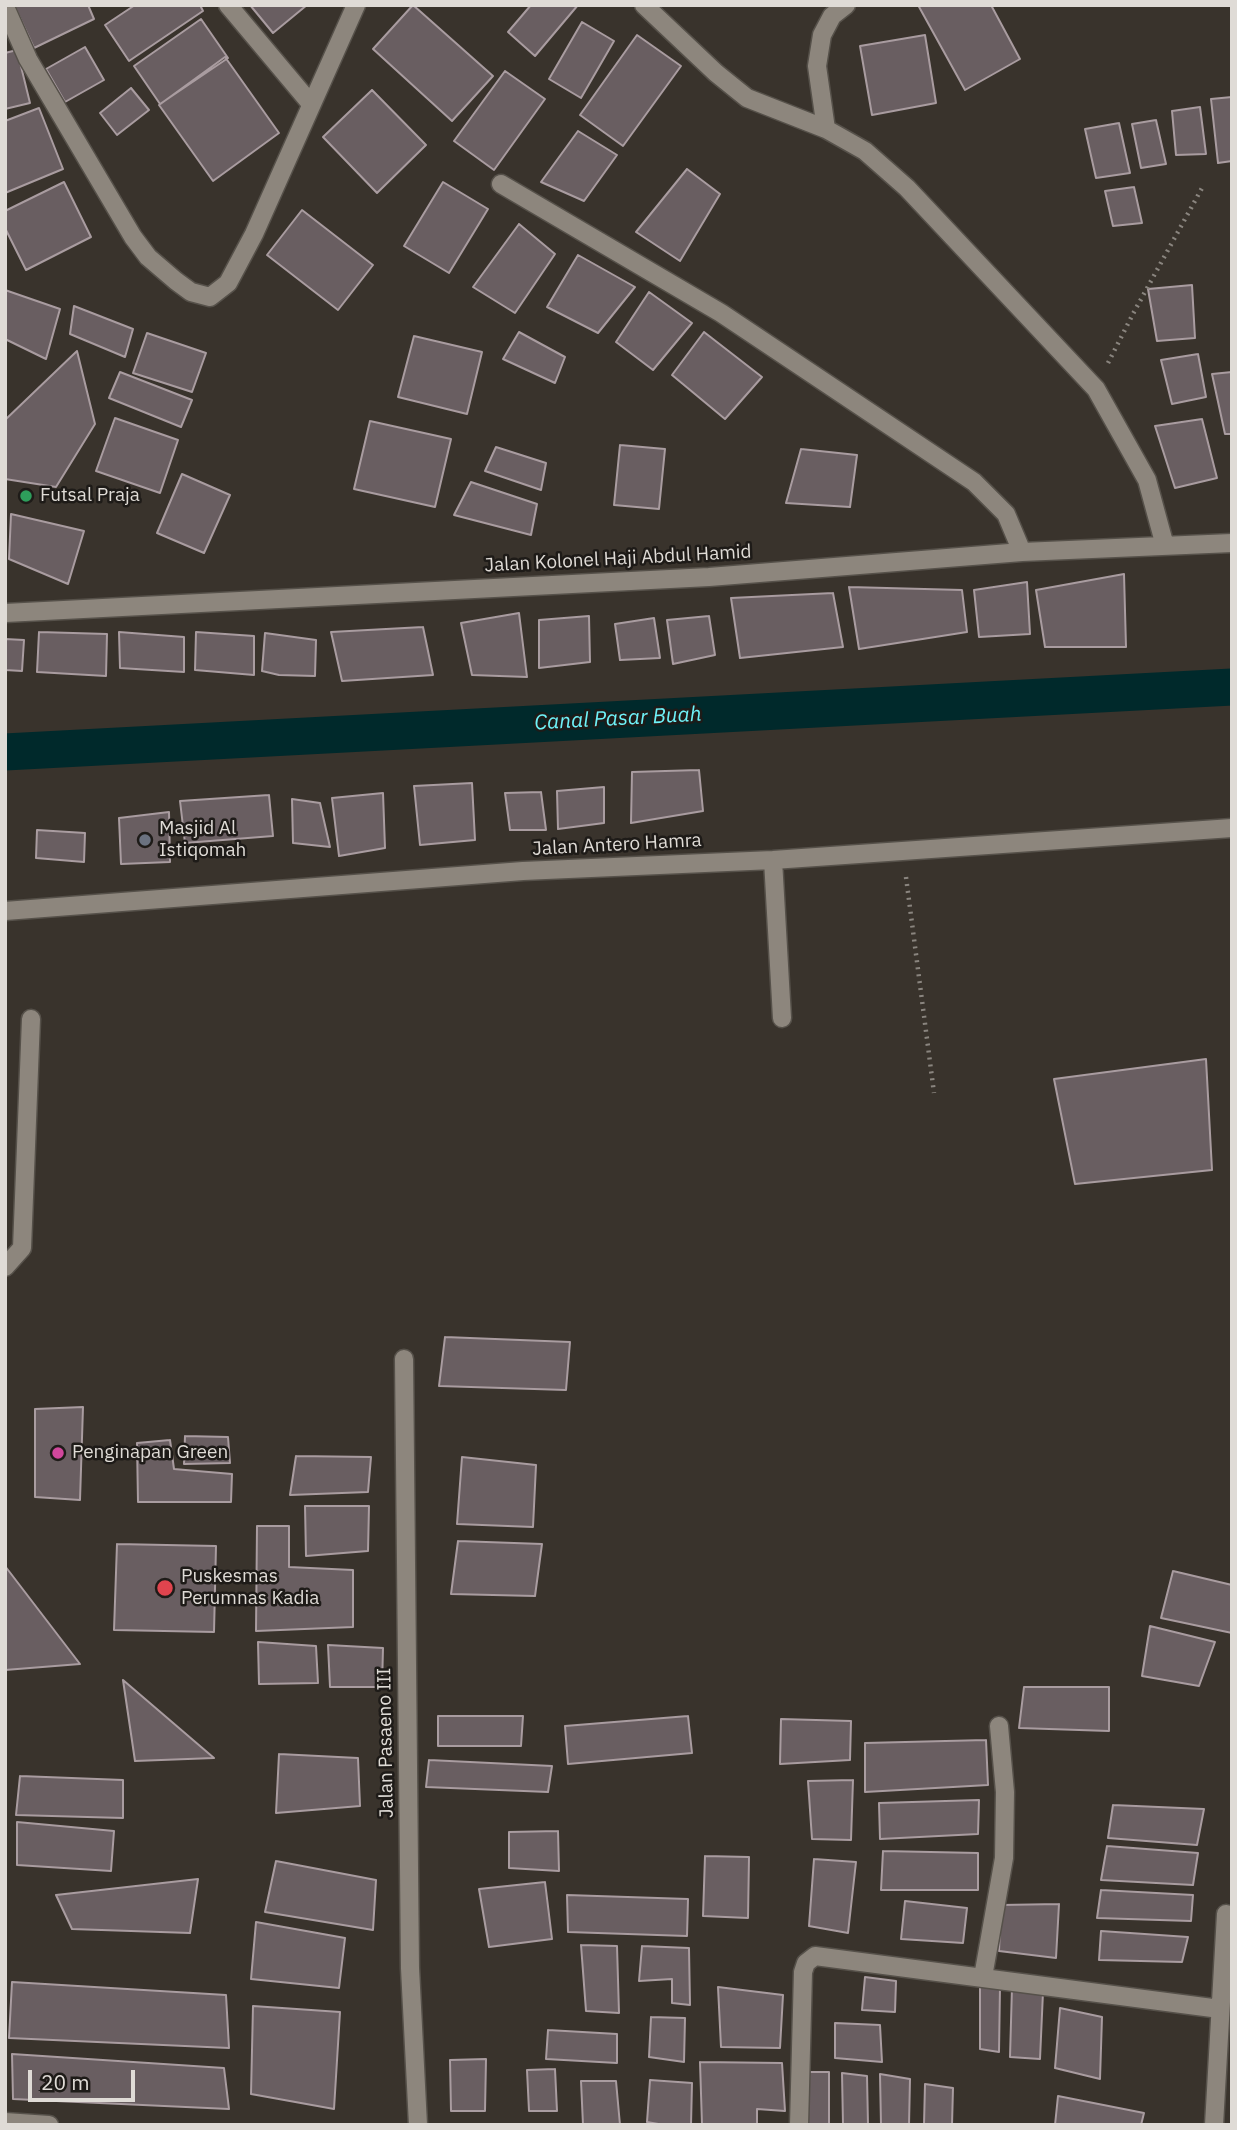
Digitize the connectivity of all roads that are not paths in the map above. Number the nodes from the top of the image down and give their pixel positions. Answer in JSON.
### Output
{"nodes":[{"id":1,"x":228,"y":5,"type":"edge"},
{"id":2,"x":356,"y":5,"type":"edge"},
{"id":3,"x":644,"y":5,"type":"edge"},
{"id":4,"x":846,"y":5,"type":"edge"},
{"id":5,"x":5,"y":7,"type":"edge"},
{"id":6,"x":311,"y":104,"type":"junction"},
{"id":7,"x":826,"y":130,"type":"junction"},
{"id":8,"x":501,"y":184,"type":"dead end"},
{"id":9,"x":1232,"y":543,"type":"edge"},
{"id":10,"x":1165,"y":546,"type":"junction"},
{"id":11,"x":1022,"y":552,"type":"junction"},
{"id":12,"x":5,"y":613,"type":"edge"},
{"id":13,"x":1232,"y":828,"type":"edge"},
{"id":14,"x":773,"y":860,"type":"junction"},
{"id":15,"x":5,"y":911,"type":"edge"},
{"id":16,"x":782,"y":1018,"type":"dead end"},
{"id":17,"x":31,"y":1019,"type":"dead end"},
{"id":18,"x":5,"y":1267,"type":"edge"},
{"id":19,"x":404,"y":1359,"type":"dead end"},
{"id":20,"x":999,"y":1726,"type":"dead end"},
{"id":21,"x":1226,"y":1914,"type":"dead end"},
{"id":22,"x":983,"y":1977,"type":"junction"},
{"id":23,"x":1220,"y":2009,"type":"junction"},
{"id":24,"x":5,"y":2122,"type":"edge"},
{"id":25,"x":49,"y":2125,"type":"edge"},
{"id":26,"x":418,"y":2125,"type":"edge"},
{"id":27,"x":799,"y":2125,"type":"edge"},
{"id":28,"x":1214,"y":2125,"type":"edge"}],
"edges":[{"from":1,"to":6,"type":"street"},
{"from":2,"to":6,"type":"street"},
{"from":3,"to":7,"type":"street"},
{"from":4,"to":7,"type":"street"},
{"from":5,"to":6,"type":"street"},
{"from":7,"to":10,"type":"street"},
{"from":8,"to":11,"type":"street"},
{"from":9,"to":10,"type":"street","name":"Jalan Kolonel Haji Abdul Hamid"},
{"from":10,"to":11,"type":"street","name":"Jalan Kolonel Haji Abdul Hamid"},
{"from":11,"to":12,"type":"street","name":"Jalan Kolonel Haji Abdul Hamid"},
{"from":13,"to":14,"type":"street","name":"Jalan Antero Hamra"},
{"from":14,"to":15,"type":"street","name":"Jalan Antero Hamra"},
{"from":14,"to":16,"type":"street"},
{"from":17,"to":18,"type":"street"},
{"from":19,"to":26,"type":"street","name":"Jalan Pasaeno III"},
{"from":20,"to":22,"type":"street"},
{"from":21,"to":23,"type":"street"},
{"from":22,"to":23,"type":"street"},
{"from":22,"to":27,"type":"street"},
{"from":23,"to":28,"type":"street"},
{"from":24,"to":25,"type":"street"}]}
